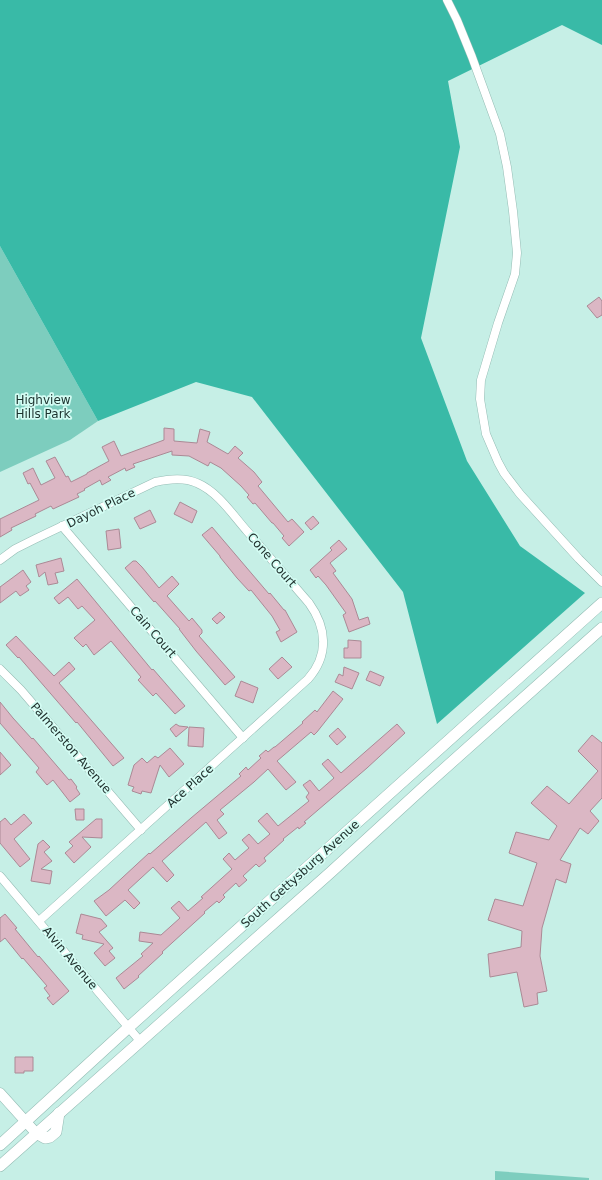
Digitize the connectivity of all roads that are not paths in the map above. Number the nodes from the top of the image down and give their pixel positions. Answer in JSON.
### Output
{"nodes":[{"id":1,"x":447,"y":0,"type":"edge"},
{"id":2,"x":207,"y":488,"type":"joint"},
{"id":3,"x":62,"y":526,"type":"junction"},
{"id":4,"x":0,"y":560,"type":"edge"},
{"id":5,"x":602,"y":582,"type":"edge"},
{"id":6,"x":602,"y":603,"type":"edge"},
{"id":7,"x":602,"y":628,"type":"edge"},
{"id":8,"x":323,"y":640,"type":"joint"},
{"id":9,"x":0,"y":668,"type":"edge"},
{"id":10,"x":243,"y":738,"type":"junction"},
{"id":11,"x":141,"y":830,"type":"junction"},
{"id":12,"x":0,"y":876,"type":"edge"},
{"id":13,"x":40,"y":921,"type":"junction"},
{"id":14,"x":129,"y":1027,"type":"junction"},
{"id":15,"x":140,"y":1041,"type":"junction"},
{"id":16,"x":0,"y":1093,"type":"edge"},
{"id":17,"x":26,"y":1122,"type":"junction"},
{"id":18,"x":36,"y":1133,"type":"junction"},
{"id":19,"x":0,"y":1145,"type":"edge"},
{"id":20,"x":0,"y":1166,"type":"edge"}],
"edges":[{"from":1,"to":5,"type":"street"},
{"from":2,"to":3,"type":"street","name":"Dayoh Place"},
{"from":2,"to":8,"type":"street","name":"Cone Court"},
{"from":3,"to":4,"type":"street","name":"Dayoh Place"},
{"from":3,"to":10,"type":"street","name":"Cain Court"},
{"from":6,"to":14,"type":"main road","name":"South Gettysburg Avenue"},
{"from":7,"to":15,"type":"main road","name":"South Gettysburg Avenue"},
{"from":8,"to":10,"type":"street","name":"Ace Place"},
{"from":9,"to":11,"type":"street","name":"Palmerston Avenue"},
{"from":10,"to":11,"type":"street","name":"Ace Place"},
{"from":11,"to":13,"type":"street","name":"Ace Place"},
{"from":12,"to":13,"type":"street","name":"Alvin Avenue"},
{"from":13,"to":14,"type":"street","name":"Alvin Avenue"},
{"from":14,"to":15,"type":"street","name":"Alvin Avenue"},
{"from":14,"to":17,"type":"main road","name":"South Gettysburg Avenue"},
{"from":15,"to":18,"type":"main road","name":"South Gettysburg Avenue"},
{"from":16,"to":17,"type":"street"},
{"from":17,"to":18,"type":"street"},
{"from":17,"to":19,"type":"main road","name":"South Gettysburg Avenue"},
{"from":18,"to":20,"type":"main road"}]}
